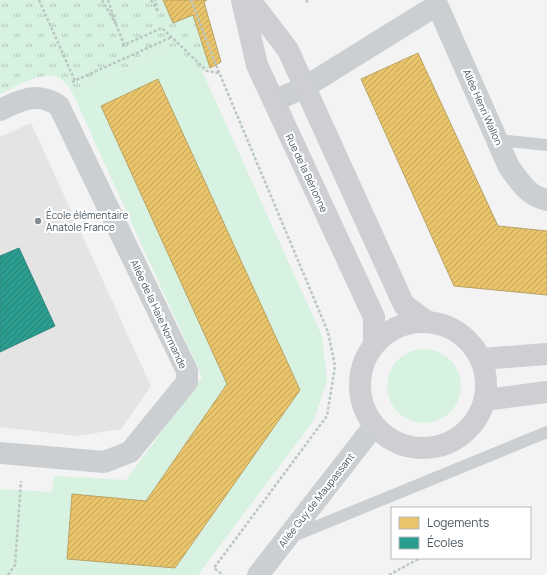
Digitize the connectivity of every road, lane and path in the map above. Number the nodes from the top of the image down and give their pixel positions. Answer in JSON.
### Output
{"nodes":[{"id":1,"x":39,"y":0,"type":"edge"},
{"id":2,"x":102,"y":0,"type":"edge"},
{"id":3,"x":108,"y":0,"type":"edge"},
{"id":4,"x":151,"y":0,"type":"edge"},
{"id":5,"x":155,"y":0,"type":"edge"},
{"id":6,"x":191,"y":0,"type":"edge"},
{"id":7,"x":242,"y":0,"type":"edge"},
{"id":8,"x":250,"y":0,"type":"edge"},
{"id":9,"x":306,"y":0,"type":"edge"},
{"id":10,"x":436,"y":3,"type":"edge"},
{"id":11,"x":309,"y":4,"type":"dead end"},
{"id":12,"x":116,"y":24,"type":"junction"},
{"id":13,"x":172,"y":37,"type":"junction"},
{"id":14,"x":219,"y":73,"type":"junction"},
{"id":15,"x":75,"y":80,"type":"junction"},
{"id":16,"x":305,"y":88,"type":"junction"},
{"id":17,"x":48,"y":99,"type":"junction"},
{"id":18,"x":274,"y":101,"type":"junction"},
{"id":19,"x":0,"y":110,"type":"edge"},
{"id":20,"x":498,"y":140,"type":"junction"},
{"id":21,"x":547,"y":145,"type":"edge"},
{"id":22,"x":547,"y":200,"type":"edge"},
{"id":23,"x":426,"y":321,"type":"junction"},
{"id":24,"x":374,"y":345,"type":"junction"},
{"id":25,"x":547,"y":354,"type":"edge"},
{"id":26,"x":481,"y":359,"type":"junction"},
{"id":27,"x":547,"y":392,"type":"edge"},
{"id":28,"x":485,"y":400,"type":"junction"},
{"id":29,"x":374,"y":426,"type":"junction"},
{"id":30,"x":547,"y":432,"type":"edge"},
{"id":31,"x":0,"y":452,"type":"edge"},
{"id":32,"x":23,"y":454,"type":"junction"},
{"id":33,"x":284,"y":540,"type":"junction"},
{"id":34,"x":418,"y":559,"type":"edge"},
{"id":35,"x":8,"y":575,"type":"edge"},
{"id":36,"x":223,"y":575,"type":"edge"},
{"id":37,"x":258,"y":575,"type":"edge"},
{"id":38,"x":389,"y":575,"type":"edge"}],
"edges":[{"from":1,"to":15,"type":"path"},
{"from":2,"to":12,"type":"path"},
{"from":3,"to":12,"type":"path"},
{"from":4,"to":5,"type":"path"},
{"from":6,"to":14,"type":"path"},
{"from":7,"to":18,"type":"street","name":"Rue de la Bérionne"},
{"from":8,"to":16,"type":"street"},
{"from":9,"to":11,"type":"path"},
{"from":10,"to":16,"type":"street"},
{"from":10,"to":20,"type":"street","name":"Allée Henri Wallon"},
{"from":12,"to":13,"type":"path"},
{"from":13,"to":14,"type":"path"},
{"from":13,"to":15,"type":"path"},
{"from":14,"to":36,"type":"path"},
{"from":15,"to":17,"type":"path"},
{"from":16,"to":18,"type":"street"},
{"from":16,"to":23,"type":"street"},
{"from":17,"to":19,"type":"street"},
{"from":17,"to":32,"type":"street","name":"Allée de la Haie Normande"},
{"from":18,"to":24,"type":"street","name":"Rue de la Bérionne"},
{"from":20,"to":21,"type":"lane"},
{"from":20,"to":22,"type":"street","name":"Allée Henri Wallon"},
{"from":23,"to":24,"type":"street"},
{"from":23,"to":26,"type":"street"},
{"from":24,"to":29,"type":"street"},
{"from":25,"to":26,"type":"street"},
{"from":26,"to":28,"type":"street"},
{"from":27,"to":28,"type":"street"},
{"from":28,"to":29,"type":"street"},
{"from":29,"to":33,"type":"street","name":"Allée Guy de Maupassant"},
{"from":30,"to":33,"type":"lane"},
{"from":31,"to":32,"type":"street","name":"Allée de la Haie Normande"},
{"from":32,"to":35,"type":"path"},
{"from":33,"to":37,"type":"street","name":"Allée Guy de Maupassant"},
{"from":34,"to":38,"type":"path"}]}
